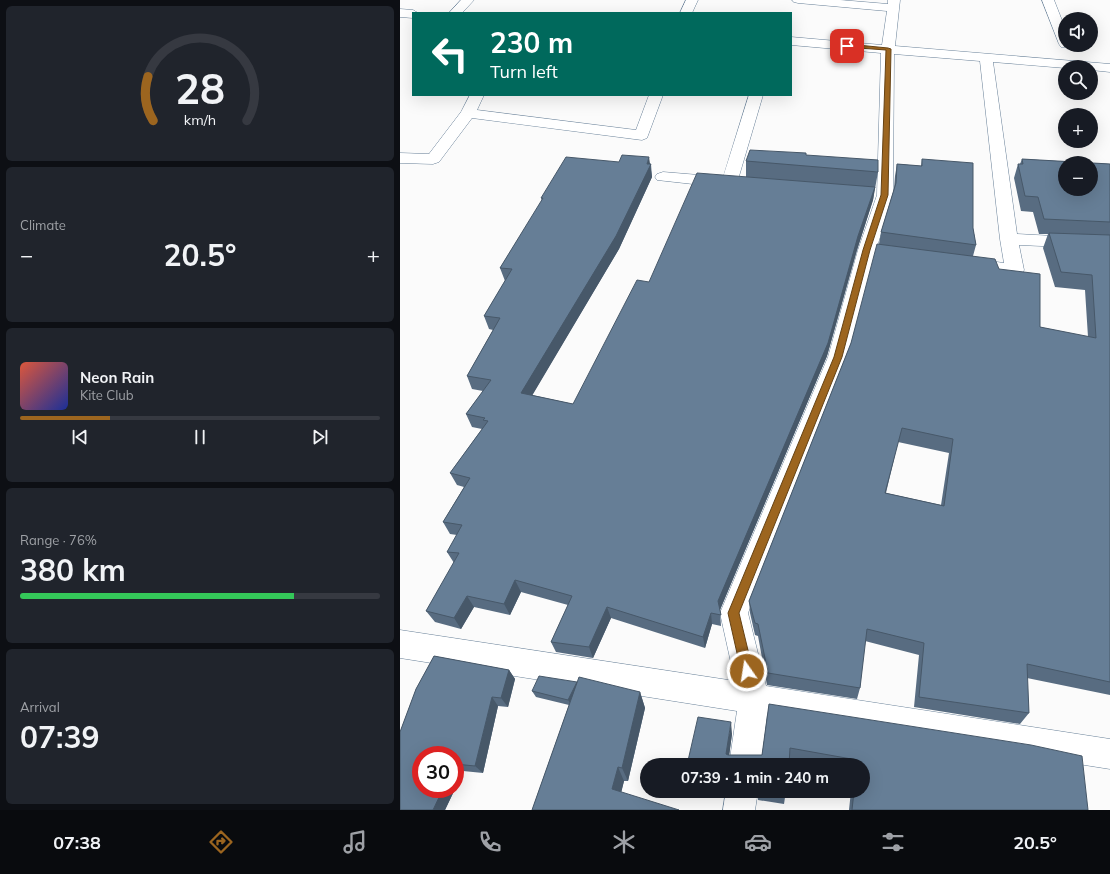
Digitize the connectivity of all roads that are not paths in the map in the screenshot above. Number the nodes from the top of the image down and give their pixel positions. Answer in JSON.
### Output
{"nodes":[{"id":1,"x":468,"y":0,"type":"edge"},
{"id":2,"x":692,"y":0,"type":"edge"},
{"id":3,"x":798,"y":0,"type":"edge"},
{"id":4,"x":1048,"y":0,"type":"edge"},
{"id":5,"x":894,"y":4,"type":"edge"},
{"id":6,"x":456,"y":12,"type":"edge"},
{"id":7,"x":686,"y":12,"type":"edge"},
{"id":8,"x":1058,"y":26,"type":"edge"},
{"id":9,"x":792,"y":41,"type":"edge"},
{"id":10,"x":888,"y":49,"type":"junction"},
{"id":11,"x":986,"y":58,"type":"junction"},
{"id":12,"x":1058,"y":64,"type":"edge"},
{"id":13,"x":1098,"y":67,"type":"edge"},
{"id":14,"x":1110,"y":68,"type":"edge"},
{"id":15,"x":476,"y":96,"type":"edge"},
{"id":16,"x":656,"y":96,"type":"edge"},
{"id":17,"x":756,"y":96,"type":"edge"},
{"id":18,"x":468,"y":113,"type":"junction"},
{"id":19,"x":400,"y":158,"type":"edge"},
{"id":20,"x":663,"y":177,"type":"dead end"},
{"id":21,"x":1009,"y":239,"type":"junction"},
{"id":22,"x":1110,"y":244,"type":"edge"},
{"id":23,"x":952,"y":262,"type":"edge"},
{"id":24,"x":400,"y":644,"type":"edge"},
{"id":25,"x":754,"y":699,"type":"junction"},
{"id":26,"x":1110,"y":754,"type":"edge"},
{"id":27,"x":746,"y":758,"type":"edge"},
{"id":28,"x":741,"y":798,"type":"edge"},
{"id":29,"x":739,"y":810,"type":"edge"}],
"edges":[{"from":1,"to":6,"type":"street"},
{"from":2,"to":7,"type":"street"},
{"from":3,"to":5,"type":"street"},
{"from":4,"to":8,"type":"street"},
{"from":5,"to":10,"type":"street"},
{"from":9,"to":10,"type":"street"},
{"from":10,"to":11,"type":"street"},
{"from":10,"to":25,"type":"street"},
{"from":11,"to":12,"type":"street"},
{"from":11,"to":21,"type":"street"},
{"from":13,"to":14,"type":"street"},
{"from":15,"to":18,"type":"street"},
{"from":16,"to":18,"type":"street"},
{"from":17,"to":20,"type":"street"},
{"from":18,"to":19,"type":"street"},
{"from":21,"to":22,"type":"street"},
{"from":21,"to":23,"type":"street"},
{"from":24,"to":25,"type":"street"},
{"from":25,"to":26,"type":"street"},
{"from":25,"to":27,"type":"street"},
{"from":28,"to":29,"type":"street"}]}
